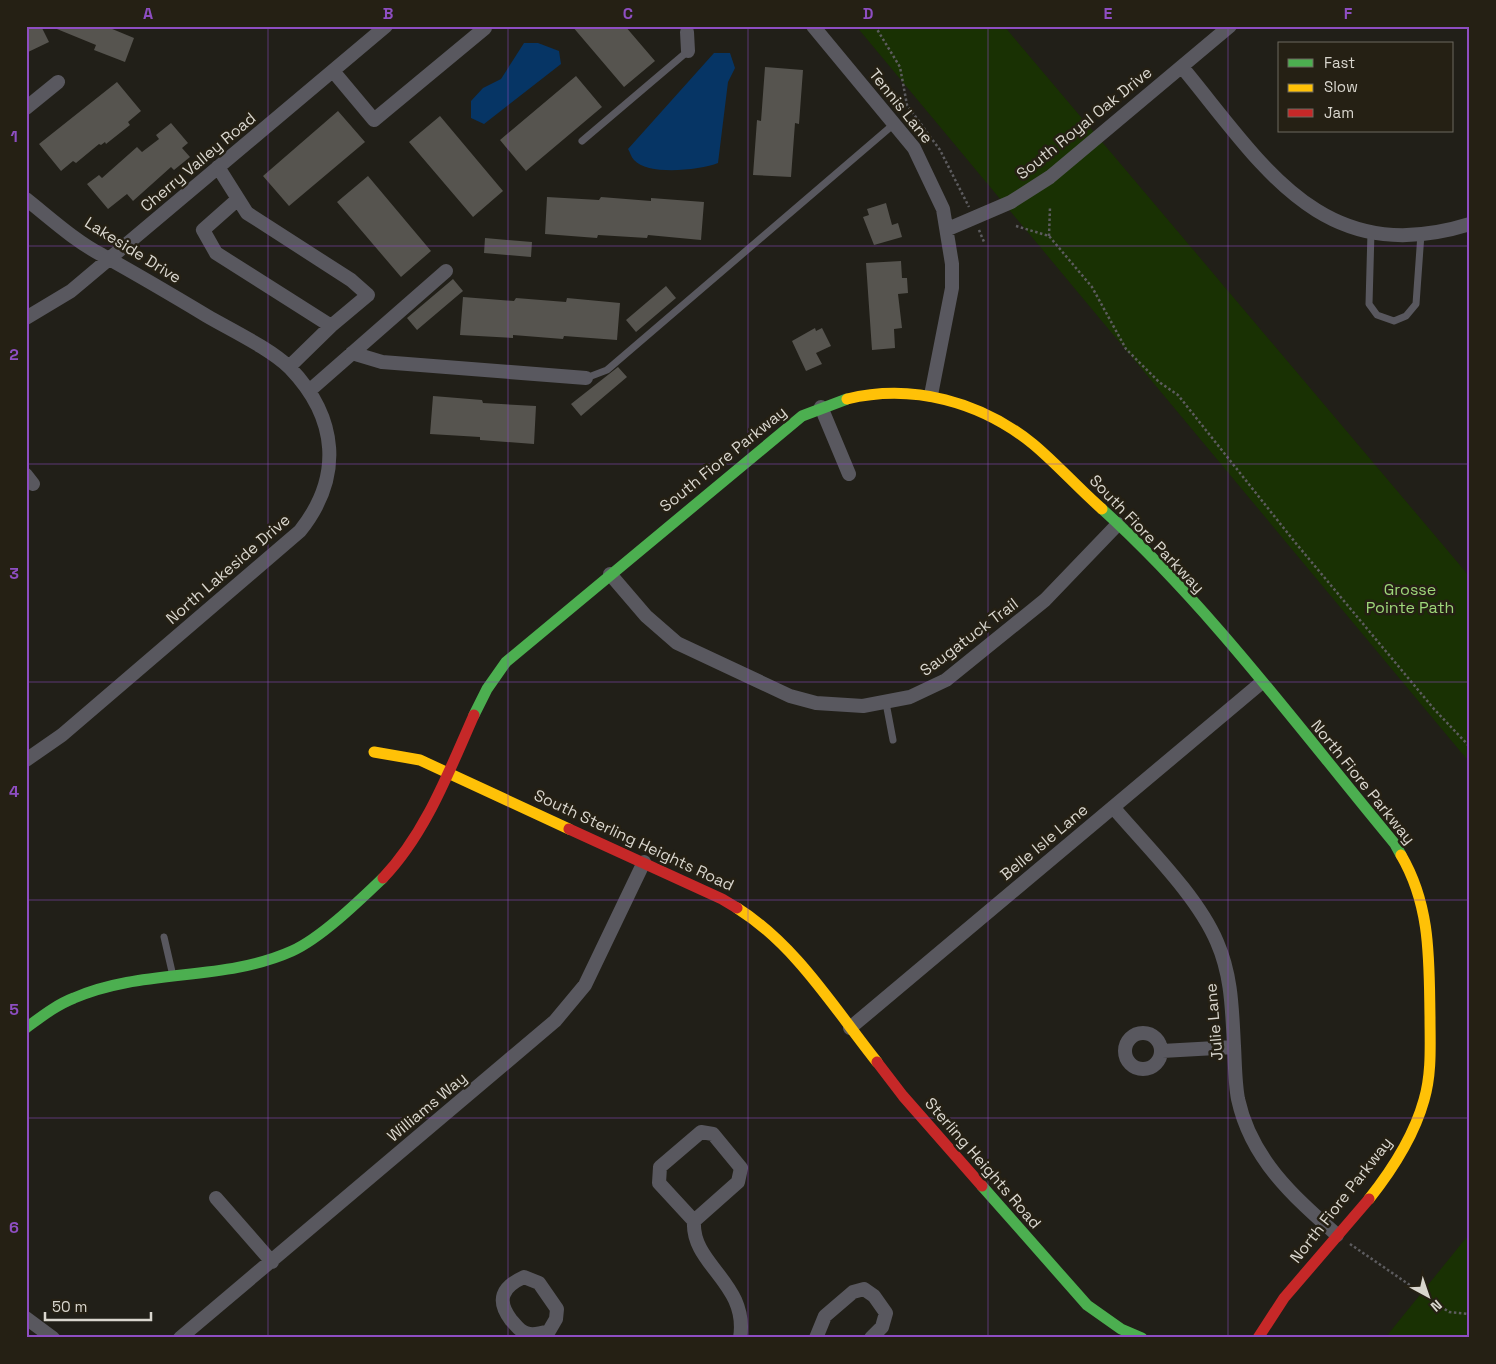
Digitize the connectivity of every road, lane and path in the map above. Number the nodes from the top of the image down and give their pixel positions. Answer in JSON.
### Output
{"nodes":[{"id":1,"x":386,"y":26,"type":"edge"},
{"id":2,"x":483,"y":26,"type":"edge"},
{"id":3,"x":813,"y":26,"type":"edge"},
{"id":4,"x":875,"y":26,"type":"edge"},
{"id":5,"x":1230,"y":26,"type":"edge"},
{"id":6,"x":688,"y":28,"type":"edge"},
{"id":7,"x":688,"y":51,"type":"joint"},
{"id":8,"x":1182,"y":67,"type":"junction"},
{"id":9,"x":333,"y":71,"type":"junction"},
{"id":10,"x":58,"y":82,"type":"dead end"},
{"id":11,"x":26,"y":108,"type":"edge"},
{"id":12,"x":894,"y":124,"type":"junction"},
{"id":13,"x":582,"y":141,"type":"dead end"},
{"id":14,"x":218,"y":167,"type":"junction"},
{"id":15,"x":238,"y":198,"type":"junction"},
{"id":16,"x":26,"y":199,"type":"edge"},
{"id":17,"x":1050,"y":207,"type":"dead end"},
{"id":18,"x":974,"y":218,"type":"junction"},
{"id":19,"x":1470,"y":224,"type":"edge"},
{"id":20,"x":1016,"y":226,"type":"dead end"},
{"id":21,"x":948,"y":229,"type":"junction"},
{"id":22,"x":1371,"y":232,"type":"junction"},
{"id":23,"x":1421,"y":234,"type":"junction"},
{"id":24,"x":1049,"y":236,"type":"junction"},
{"id":25,"x":984,"y":242,"type":"dead end"},
{"id":26,"x":110,"y":258,"type":"junction"},
{"id":27,"x":446,"y":271,"type":"dead end"},
{"id":28,"x":26,"y":318,"type":"edge"},
{"id":29,"x":224,"y":326,"type":"joint"},
{"id":30,"x":331,"y":326,"type":"junction"},
{"id":31,"x":352,"y":353,"type":"junction"},
{"id":32,"x":289,"y":368,"type":"junction"},
{"id":33,"x":586,"y":378,"type":"joint"},
{"id":34,"x":309,"y":391,"type":"junction"},
{"id":35,"x":931,"y":395,"type":"junction"},
{"id":36,"x":821,"y":406,"type":"junction"},
{"id":37,"x":848,"y":474,"type":"dead end"},
{"id":38,"x":1118,"y":524,"type":"junction"},
{"id":39,"x":610,"y":574,"type":"junction"},
{"id":40,"x":1200,"y":611,"type":"joint"},
{"id":41,"x":1261,"y":683,"type":"junction"},
{"id":42,"x":886,"y":703,"type":"junction"},
{"id":43,"x":893,"y":740,"type":"dead end"},
{"id":44,"x":1470,"y":747,"type":"edge"},
{"id":45,"x":374,"y":752,"type":"dead end"},
{"id":46,"x":26,"y":760,"type":"edge"},
{"id":47,"x":449,"y":773,"type":"junction"},
{"id":48,"x":1113,"y":807,"type":"junction"},
{"id":49,"x":644,"y":862,"type":"junction"},
{"id":50,"x":164,"y":938,"type":"dead end"},
{"id":51,"x":173,"y":976,"type":"junction"},
{"id":52,"x":819,"y":988,"type":"joint"},
{"id":53,"x":26,"y":1028,"type":"edge"},
{"id":54,"x":850,"y":1028,"type":"junction"},
{"id":55,"x":1234,"y":1047,"type":"junction"},
{"id":56,"x":1162,"y":1051,"type":"dead end"},
{"id":57,"x":216,"y":1198,"type":"dead end"},
{"id":58,"x":694,"y":1221,"type":"junction"},
{"id":59,"x":1337,"y":1235,"type":"junction"},
{"id":60,"x":272,"y":1262,"type":"junction"},
{"id":61,"x":1470,"y":1314,"type":"edge"},
{"id":62,"x":26,"y":1318,"type":"edge"},
{"id":63,"x":53,"y":1338,"type":"edge"},
{"id":64,"x":180,"y":1338,"type":"edge"},
{"id":65,"x":740,"y":1338,"type":"edge"},
{"id":66,"x":816,"y":1338,"type":"edge"},
{"id":67,"x":871,"y":1338,"type":"edge"},
{"id":68,"x":1142,"y":1338,"type":"edge"},
{"id":69,"x":1258,"y":1338,"type":"edge"}],
"edges":[{"from":1,"to":9,"type":"street","name":"Cherry Valley Road"},
{"from":2,"to":9,"type":"street"},
{"from":3,"to":12,"type":"street","name":"Tennis Lane"},
{"from":4,"to":18,"type":"path"},
{"from":5,"to":8,"type":"street","name":"South Royal Oak Drive"},
{"from":6,"to":7,"type":"street"},
{"from":7,"to":13,"type":"lane"},
{"from":8,"to":18,"type":"street","name":"South Royal Oak Drive"},
{"from":8,"to":22,"type":"street"},
{"from":9,"to":14,"type":"street","name":"Cherry Valley Road"},
{"from":10,"to":11,"type":"street"},
{"from":12,"to":21,"type":"street","name":"Tennis Lane"},
{"from":12,"to":33,"type":"lane"},
{"from":14,"to":15,"type":"street"},
{"from":14,"to":26,"type":"street","name":"Cherry Valley Road"},
{"from":15,"to":30,"type":"street"},
{"from":15,"to":30,"type":"street"},
{"from":16,"to":26,"type":"street","name":"Lakeside Drive"},
{"from":17,"to":24,"type":"path"},
{"from":18,"to":21,"type":"street","name":"South Royal Oak Drive"},
{"from":18,"to":25,"type":"path"},
{"from":19,"to":23,"type":"street"},
{"from":20,"to":24,"type":"path"},
{"from":21,"to":35,"type":"street","name":"Tennis Lane"},
{"from":22,"to":23,"type":"street"},
{"from":22,"to":23,"type":"lane"},
{"from":24,"to":44,"type":"path"},
{"from":26,"to":28,"type":"street","name":"Cherry Valley Road"},
{"from":26,"to":29,"type":"street","name":"Lakeside Drive"},
{"from":27,"to":31,"type":"street"},
{"from":29,"to":32,"type":"street","name":"North Lakeside Drive"},
{"from":30,"to":32,"type":"street"},
{"from":31,"to":33,"type":"street"},
{"from":31,"to":34,"type":"street"},
{"from":32,"to":34,"type":"street","name":"North Lakeside Drive"},
{"from":34,"to":46,"type":"street","name":"North Lakeside Drive"},
{"from":35,"to":36,"type":"street","name":"South Fiore Parkway"},
{"from":35,"to":38,"type":"street","name":"South Fiore Parkway"},
{"from":36,"to":37,"type":"street"},
{"from":36,"to":39,"type":"street","name":"South Fiore Parkway"},
{"from":38,"to":40,"type":"street","name":"South Fiore Parkway"},
{"from":38,"to":42,"type":"street","name":"Saugatuck Trail"},
{"from":39,"to":42,"type":"street","name":"Saugatuck Trail"},
{"from":39,"to":47,"type":"street","name":"South Fiore Parkway"},
{"from":40,"to":41,"type":"street","name":"North Fiore Parkway"},
{"from":41,"to":48,"type":"street","name":"Belle Isle Lane"},
{"from":41,"to":59,"type":"street","name":"North Fiore Parkway"},
{"from":42,"to":43,"type":"lane"},
{"from":45,"to":47,"type":"street","name":"South Sterling Heights Road"},
{"from":47,"to":49,"type":"street","name":"South Sterling Heights Road"},
{"from":47,"to":51,"type":"street"},
{"from":48,"to":54,"type":"street","name":"Belle Isle Lane"},
{"from":48,"to":55,"type":"street","name":"Julie Lane"},
{"from":49,"to":52,"type":"street","name":"South Sterling Heights Road"},
{"from":49,"to":60,"type":"street","name":"Williams Way"},
{"from":50,"to":51,"type":"lane"},
{"from":51,"to":53,"type":"street"},
{"from":52,"to":54,"type":"street","name":"Sterling Heights Road"},
{"from":54,"to":68,"type":"street","name":"Sterling Heights Road"},
{"from":55,"to":56,"type":"street"},
{"from":55,"to":59,"type":"street","name":"Julie Lane"},
{"from":57,"to":60,"type":"street"},
{"from":58,"to":58,"type":"street"},
{"from":58,"to":65,"type":"street"},
{"from":59,"to":61,"type":"path"},
{"from":59,"to":69,"type":"street","name":"North Fiore Parkway"},
{"from":60,"to":64,"type":"street","name":"Williams Way"},
{"from":62,"to":63,"type":"street"},
{"from":66,"to":67,"type":"street"}]}
